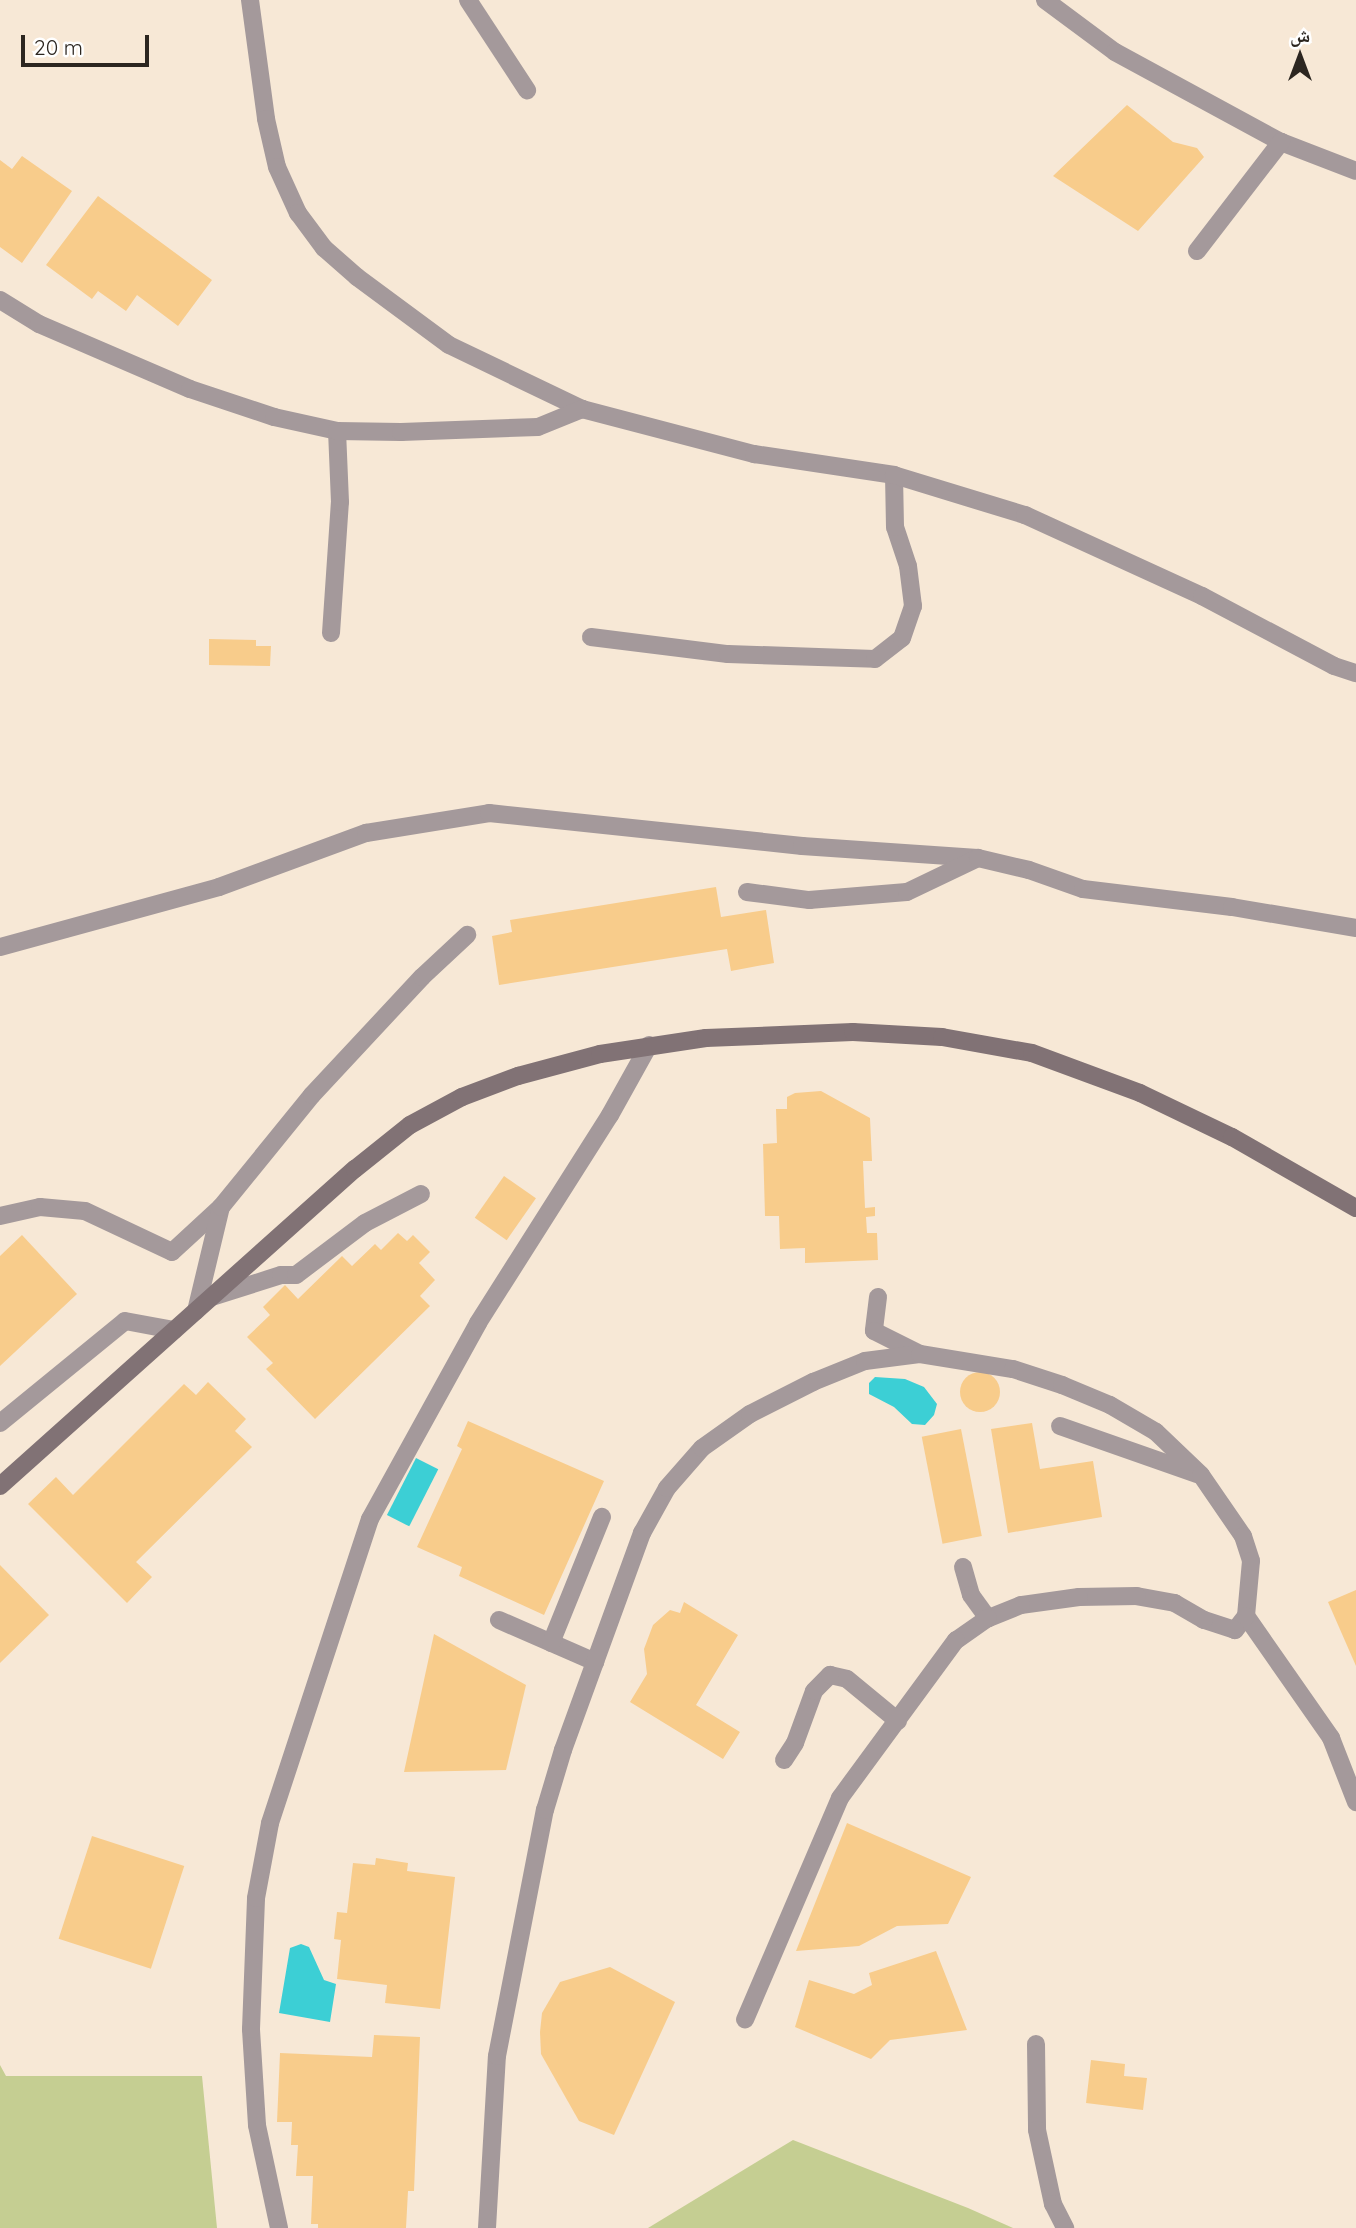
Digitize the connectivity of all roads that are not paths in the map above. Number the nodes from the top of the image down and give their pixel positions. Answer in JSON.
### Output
{"nodes":[{"id":1,"x":250,"y":0,"type":"edge"},
{"id":2,"x":468,"y":0,"type":"edge"},
{"id":3,"x":1045,"y":0,"type":"edge"},
{"id":4,"x":527,"y":90,"type":"dead end"},
{"id":5,"x":1281,"y":142,"type":"junction"},
{"id":6,"x":1356,"y":171,"type":"edge"},
{"id":7,"x":1197,"y":251,"type":"dead end"},
{"id":8,"x":0,"y":300,"type":"edge"},
{"id":9,"x":582,"y":409,"type":"junction"},
{"id":10,"x":337,"y":431,"type":"junction"},
{"id":11,"x":894,"y":475,"type":"junction"},
{"id":12,"x":331,"y":632,"type":"dead end"},
{"id":13,"x":591,"y":637,"type":"dead end"},
{"id":14,"x":1356,"y":673,"type":"edge"},
{"id":15,"x":978,"y":858,"type":"junction"},
{"id":16,"x":747,"y":892,"type":"dead end"},
{"id":17,"x":1356,"y":928,"type":"edge"},
{"id":18,"x":467,"y":935,"type":"dead end"},
{"id":19,"x":0,"y":947,"type":"edge"},
{"id":20,"x":649,"y":1045,"type":"junction"},
{"id":21,"x":421,"y":1194,"type":"dead end"},
{"id":22,"x":221,"y":1207,"type":"junction"},
{"id":23,"x":1356,"y":1208,"type":"edge"},
{"id":24,"x":0,"y":1216,"type":"edge"},
{"id":25,"x":212,"y":1297,"type":"junction"},
{"id":26,"x":878,"y":1297,"type":"dead end"},
{"id":27,"x":196,"y":1311,"type":"junction"},
{"id":28,"x":174,"y":1330,"type":"junction"},
{"id":29,"x":920,"y":1354,"type":"junction"},
{"id":30,"x":0,"y":1423,"type":"edge"},
{"id":31,"x":1060,"y":1426,"type":"dead end"},
{"id":32,"x":1201,"y":1475,"type":"junction"},
{"id":33,"x":0,"y":1486,"type":"edge"},
{"id":34,"x":602,"y":1517,"type":"dead end"},
{"id":35,"x":963,"y":1567,"type":"dead end"},
{"id":36,"x":1246,"y":1616,"type":"junction"},
{"id":37,"x":988,"y":1618,"type":"junction"},
{"id":38,"x":499,"y":1620,"type":"dead end"},
{"id":39,"x":551,"y":1643,"type":"junction"},
{"id":40,"x":595,"y":1662,"type":"junction"},
{"id":41,"x":898,"y":1720,"type":"junction"},
{"id":42,"x":785,"y":1760,"type":"dead end"},
{"id":43,"x":1356,"y":1802,"type":"edge"},
{"id":44,"x":745,"y":2020,"type":"dead end"},
{"id":45,"x":1036,"y":2044,"type":"dead end"},
{"id":46,"x":279,"y":2228,"type":"edge"},
{"id":47,"x":487,"y":2228,"type":"edge"},
{"id":48,"x":1065,"y":2228,"type":"edge"}],
"edges":[{"from":1,"to":9,"type":"street"},
{"from":2,"to":4,"type":"street"},
{"from":3,"to":5,"type":"street"},
{"from":5,"to":6,"type":"street"},
{"from":5,"to":7,"type":"street"},
{"from":8,"to":10,"type":"street"},
{"from":9,"to":10,"type":"street"},
{"from":9,"to":11,"type":"street"},
{"from":10,"to":12,"type":"street"},
{"from":11,"to":13,"type":"street"},
{"from":11,"to":14,"type":"street"},
{"from":15,"to":16,"type":"street"},
{"from":15,"to":17,"type":"street"},
{"from":15,"to":19,"type":"street"},
{"from":18,"to":22,"type":"street"},
{"from":20,"to":23,"type":"main road"},
{"from":20,"to":25,"type":"main road"},
{"from":20,"to":46,"type":"street"},
{"from":21,"to":25,"type":"street"},
{"from":22,"to":24,"type":"street"},
{"from":22,"to":27,"type":"street"},
{"from":25,"to":27,"type":"main road"},
{"from":26,"to":29,"type":"street"},
{"from":27,"to":28,"type":"main road"},
{"from":28,"to":30,"type":"street"},
{"from":28,"to":33,"type":"main road"},
{"from":29,"to":32,"type":"street"},
{"from":29,"to":40,"type":"street"},
{"from":31,"to":32,"type":"street"},
{"from":32,"to":36,"type":"street"},
{"from":34,"to":39,"type":"street"},
{"from":35,"to":37,"type":"street"},
{"from":36,"to":37,"type":"street"},
{"from":36,"to":43,"type":"street"},
{"from":37,"to":41,"type":"street"},
{"from":38,"to":39,"type":"street"},
{"from":39,"to":40,"type":"street"},
{"from":40,"to":47,"type":"street"},
{"from":41,"to":42,"type":"street"},
{"from":41,"to":44,"type":"street"},
{"from":45,"to":48,"type":"street"}]}
